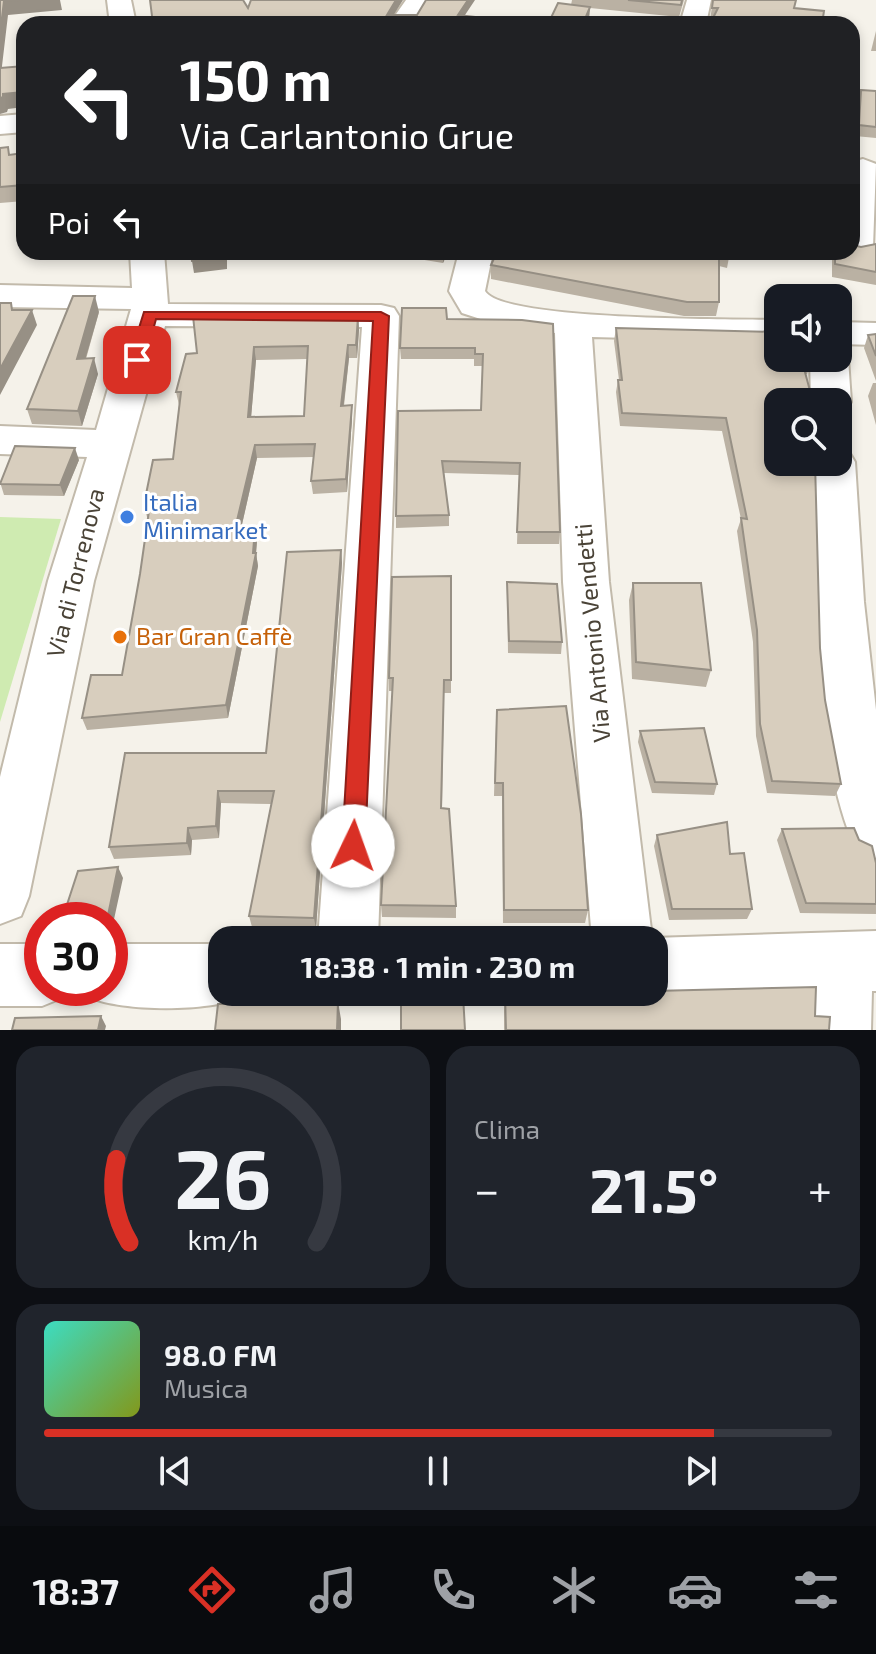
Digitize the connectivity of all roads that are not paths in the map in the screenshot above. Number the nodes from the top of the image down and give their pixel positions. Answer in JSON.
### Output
{"nodes":[{"id":1,"x":864,"y":168,"type":"edge"},
{"id":2,"x":860,"y":208,"type":"edge"},
{"id":3,"x":147,"y":260,"type":"edge"},
{"id":4,"x":474,"y":260,"type":"edge"},
{"id":5,"x":0,"y":275,"type":"edge"},
{"id":6,"x":0,"y":296,"type":"edge"},
{"id":7,"x":47,"y":297,"type":"junction"},
{"id":8,"x":150,"y":307,"type":"junction"},
{"id":9,"x":573,"y":325,"type":"junction"},
{"id":10,"x":764,"y":331,"type":"edge"},
{"id":11,"x":852,"y":333,"type":"edge"},
{"id":12,"x":876,"y":334,"type":"edge"},
{"id":13,"x":0,"y":440,"type":"edge"},
{"id":14,"x":110,"y":444,"type":"junction"},
{"id":15,"x":835,"y":476,"type":"edge"},
{"id":16,"x":876,"y":832,"type":"edge"},
{"id":17,"x":0,"y":896,"type":"edge"},
{"id":18,"x":349,"y":926,"type":"edge"},
{"id":19,"x":621,"y":926,"type":"edge"},
{"id":20,"x":859,"y":961,"type":"edge"},
{"id":21,"x":668,"y":968,"type":"edge"},
{"id":22,"x":0,"y":975,"type":"edge"},
{"id":23,"x":24,"y":975,"type":"edge"},
{"id":24,"x":128,"y":975,"type":"edge"},
{"id":25,"x":208,"y":975,"type":"edge"},
{"id":26,"x":839,"y":1030,"type":"edge"}],
"edges":[{"from":1,"to":2,"type":"street"},
{"from":3,"to":8,"type":"street","name":"Via di Torrenova"},
{"from":4,"to":9,"type":"street"},
{"from":5,"to":7,"type":"street"},
{"from":6,"to":7,"type":"street"},
{"from":7,"to":8,"type":"street"},
{"from":8,"to":14,"type":"street","name":"Via di Torrenova"},
{"from":8,"to":18,"type":"street"},
{"from":9,"to":10,"type":"street"},
{"from":9,"to":19,"type":"street","name":"Via Antonio Vendetti"},
{"from":11,"to":12,"type":"street"},
{"from":13,"to":14,"type":"street"},
{"from":14,"to":17,"type":"street","name":"Via di Torrenova"},
{"from":15,"to":16,"type":"street"},
{"from":20,"to":21,"type":"street"},
{"from":20,"to":26,"type":"street"},
{"from":22,"to":23,"type":"street"},
{"from":24,"to":25,"type":"street"}]}
